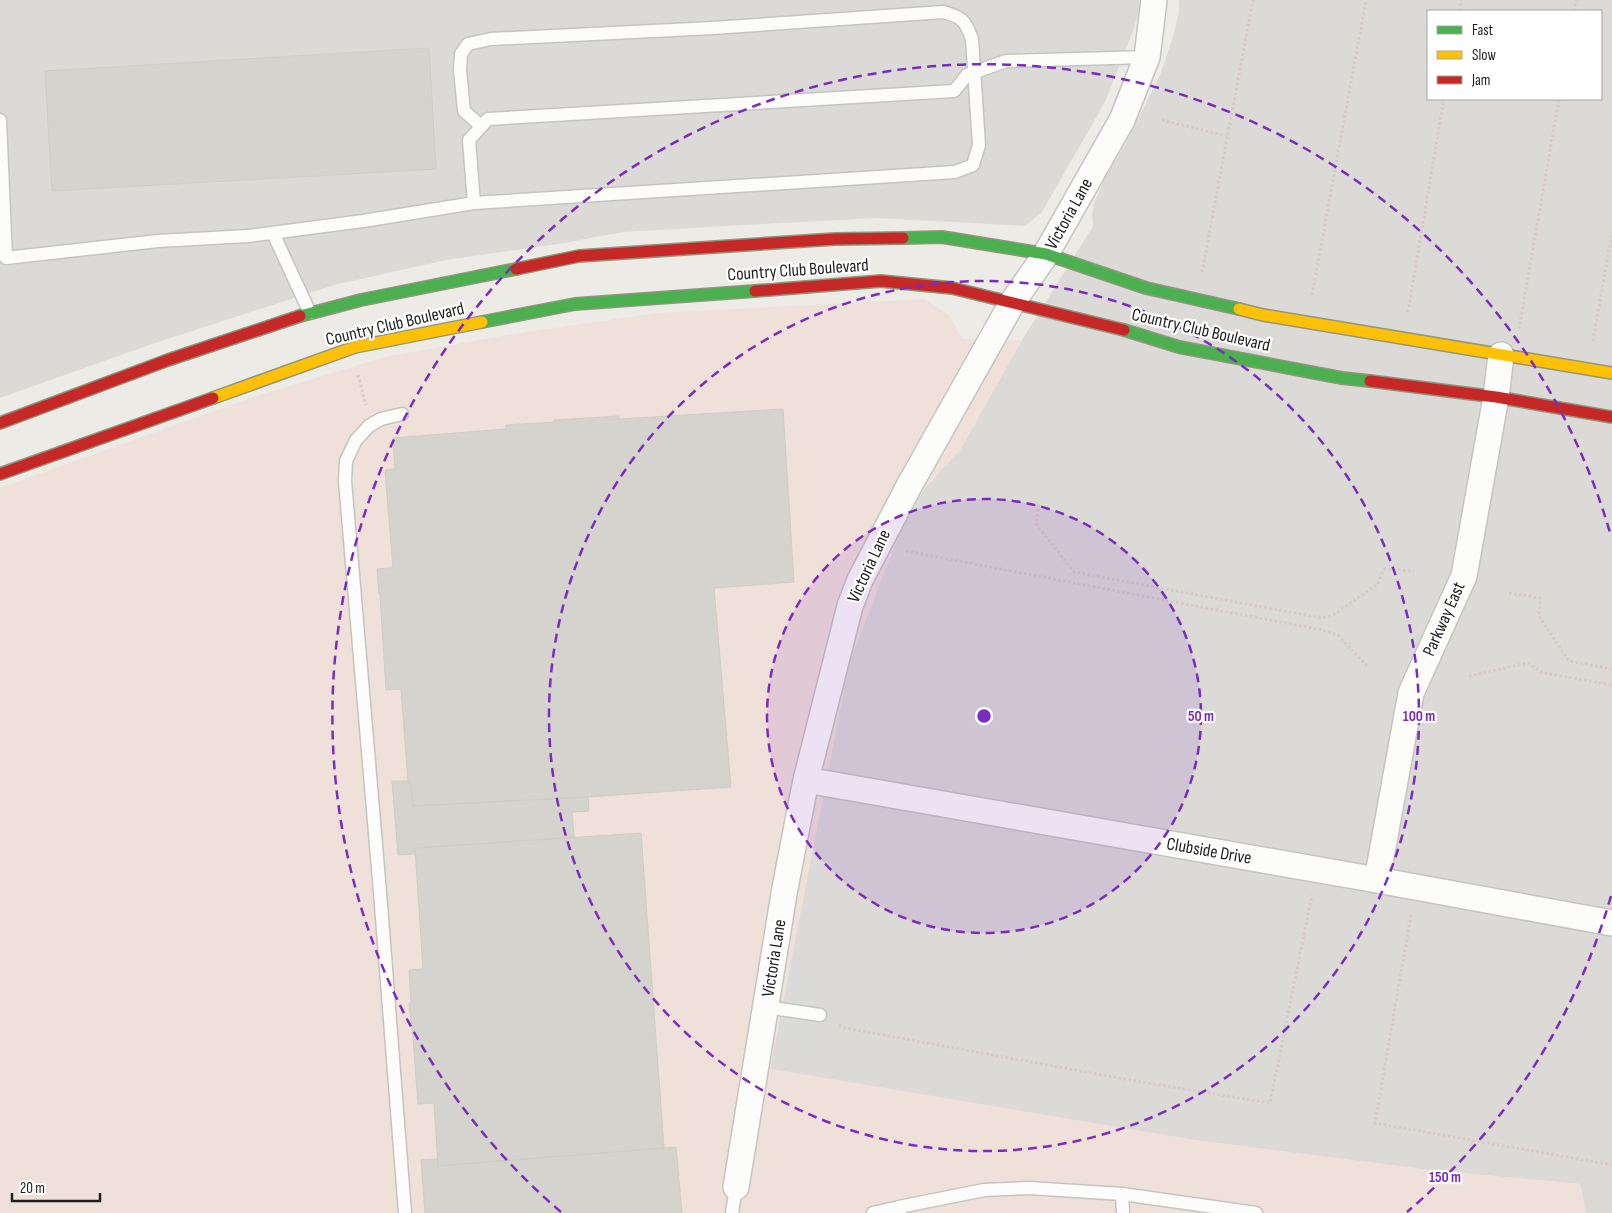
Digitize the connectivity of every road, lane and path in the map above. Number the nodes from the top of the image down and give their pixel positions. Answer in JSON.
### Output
{"nodes":[{"id":1,"x":1154,"y":0,"type":"edge"},
{"id":2,"x":1253,"y":0,"type":"edge"},
{"id":3,"x":1366,"y":0,"type":"edge"},
{"id":4,"x":1147,"y":57,"type":"junction"},
{"id":5,"x":974,"y":73,"type":"junction"},
{"id":6,"x":1444,"y":100,"type":"edge"},
{"id":7,"x":1559,"y":100,"type":"edge"},
{"id":8,"x":0,"y":120,"type":"edge"},
{"id":9,"x":1162,"y":120,"type":"dead end"},
{"id":10,"x":481,"y":126,"type":"junction"},
{"id":11,"x":1227,"y":136,"type":"junction"},
{"id":12,"x":474,"y":203,"type":"junction"},
{"id":13,"x":1612,"y":232,"type":"edge"},
{"id":14,"x":273,"y":233,"type":"junction"},
{"id":15,"x":1046,"y":254,"type":"junction"},
{"id":16,"x":1201,"y":281,"type":"dead end"},
{"id":17,"x":1311,"y":298,"type":"dead end"},
{"id":18,"x":1012,"y":303,"type":"junction"},
{"id":19,"x":1408,"y":312,"type":"dead end"},
{"id":20,"x":310,"y":314,"type":"junction"},
{"id":21,"x":1519,"y":330,"type":"dead end"},
{"id":22,"x":1593,"y":342,"type":"dead end"},
{"id":23,"x":1501,"y":354,"type":"junction"},
{"id":24,"x":357,"y":372,"type":"dead end"},
{"id":25,"x":1612,"y":373,"type":"edge"},
{"id":26,"x":1496,"y":397,"type":"junction"},
{"id":27,"x":366,"y":405,"type":"dead end"},
{"id":28,"x":402,"y":414,"type":"dead end"},
{"id":29,"x":1612,"y":417,"type":"edge"},
{"id":30,"x":0,"y":423,"type":"edge"},
{"id":31,"x":0,"y":474,"type":"edge"},
{"id":32,"x":1039,"y":504,"type":"dead end"},
{"id":33,"x":901,"y":550,"type":"dead end"},
{"id":34,"x":1414,"y":571,"type":"dead end"},
{"id":35,"x":1509,"y":592,"type":"dead end"},
{"id":36,"x":1366,"y":666,"type":"dead end"},
{"id":37,"x":1612,"y":669,"type":"edge"},
{"id":38,"x":1469,"y":676,"type":"dead end"},
{"id":39,"x":1612,"y":685,"type":"edge"},
{"id":40,"x":806,"y":780,"type":"junction"},
{"id":41,"x":1318,"y":870,"type":"junction"},
{"id":42,"x":1377,"y":880,"type":"junction"},
{"id":43,"x":1416,"y":887,"type":"junction"},
{"id":44,"x":1612,"y":924,"type":"edge"},
{"id":45,"x":766,"y":1007,"type":"junction"},
{"id":46,"x":820,"y":1015,"type":"joint"},
{"id":47,"x":1612,"y":1165,"type":"edge"},
{"id":48,"x":736,"y":1187,"type":"joint"},
{"id":49,"x":1122,"y":1194,"type":"junction"},
{"id":50,"x":899,"y":1210,"type":"edge"},
{"id":51,"x":1242,"y":1212,"type":"edge"},
{"id":52,"x":405,"y":1213,"type":"edge"},
{"id":53,"x":732,"y":1213,"type":"edge"},
{"id":54,"x":873,"y":1213,"type":"edge"},
{"id":55,"x":1123,"y":1213,"type":"edge"},
{"id":56,"x":1256,"y":1213,"type":"edge"}],
"edges":[{"from":1,"to":4,"type":"street","name":"Victoria Lane"},
{"from":2,"to":11,"type":"path"},
{"from":3,"to":17,"type":"path"},
{"from":4,"to":5,"type":"lane"},
{"from":4,"to":15,"type":"street","name":"Victoria Lane"},
{"from":5,"to":10,"type":"lane"},
{"from":5,"to":10,"type":"lane"},
{"from":5,"to":12,"type":"lane"},
{"from":6,"to":19,"type":"path"},
{"from":7,"to":21,"type":"path"},
{"from":8,"to":14,"type":"lane"},
{"from":9,"to":11,"type":"path"},
{"from":10,"to":12,"type":"lane"},
{"from":11,"to":16,"type":"path"},
{"from":12,"to":14,"type":"lane"},
{"from":13,"to":22,"type":"path"},
{"from":14,"to":20,"type":"lane"},
{"from":15,"to":18,"type":"street","name":"Victoria Lane"},
{"from":15,"to":20,"type":"street","name":"Country Club Boulevard"},
{"from":15,"to":23,"type":"street","name":"Country Club Boulevard"},
{"from":18,"to":26,"type":"street","name":"Country Club Boulevard"},
{"from":18,"to":31,"type":"street","name":"Country Club Boulevard"},
{"from":18,"to":40,"type":"street","name":"Victoria Lane"},
{"from":20,"to":30,"type":"street","name":"Country Club Boulevard"},
{"from":23,"to":25,"type":"street","name":"Country Club Boulevard"},
{"from":23,"to":26,"type":"street","name":"Parkway East"},
{"from":24,"to":27,"type":"path"},
{"from":26,"to":29,"type":"street","name":"Country Club Boulevard"},
{"from":26,"to":42,"type":"street","name":"Parkway East"},
{"from":28,"to":52,"type":"lane"},
{"from":32,"to":34,"type":"path"},
{"from":33,"to":36,"type":"path"},
{"from":35,"to":37,"type":"path"},
{"from":38,"to":39,"type":"path"},
{"from":40,"to":41,"type":"street","name":"Clubside Drive"},
{"from":40,"to":45,"type":"street","name":"Victoria Lane"},
{"from":41,"to":42,"type":"street","name":"Clubside Drive"},
{"from":41,"to":46,"type":"path"},
{"from":42,"to":43,"type":"street","name":"Clubside Drive"},
{"from":43,"to":44,"type":"street","name":"Clubside Drive"},
{"from":43,"to":47,"type":"path"},
{"from":45,"to":46,"type":"lane"},
{"from":45,"to":48,"type":"street","name":"Victoria Lane"},
{"from":48,"to":53,"type":"lane"},
{"from":49,"to":50,"type":"lane"},
{"from":49,"to":51,"type":"lane"},
{"from":49,"to":55,"type":"lane"},
{"from":50,"to":54,"type":"lane"},
{"from":51,"to":56,"type":"lane"}]}
